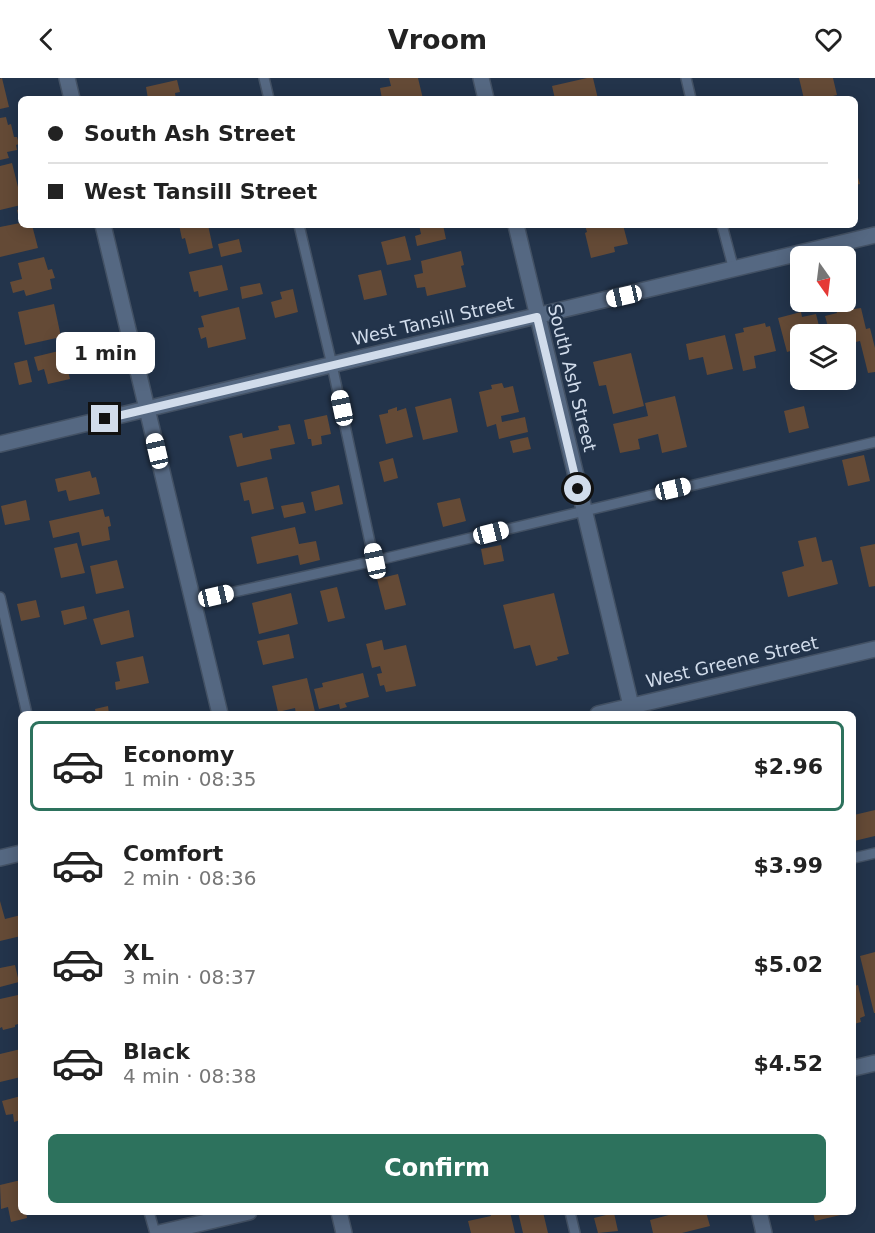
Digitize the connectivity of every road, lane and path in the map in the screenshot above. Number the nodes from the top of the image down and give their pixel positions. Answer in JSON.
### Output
{"nodes":[{"id":1,"x":67,"y":78,"type":"edge"},
{"id":2,"x":264,"y":78,"type":"edge"},
{"id":3,"x":481,"y":78,"type":"edge"},
{"id":4,"x":686,"y":78,"type":"edge"},
{"id":5,"x":71,"y":96,"type":"edge"},
{"id":6,"x":267,"y":96,"type":"edge"},
{"id":7,"x":485,"y":96,"type":"edge"},
{"id":8,"x":691,"y":96,"type":"edge"},
{"id":9,"x":104,"y":228,"type":"edge"},
{"id":10,"x":300,"y":228,"type":"edge"},
{"id":11,"x":517,"y":228,"type":"edge"},
{"id":12,"x":724,"y":228,"type":"edge"},
{"id":13,"x":875,"y":235,"type":"edge"},
{"id":14,"x":734,"y":270,"type":"junction"},
{"id":15,"x":537,"y":317,"type":"junction"},
{"id":16,"x":332,"y":365,"type":"junction"},
{"id":17,"x":147,"y":409,"type":"junction"},
{"id":18,"x":875,"y":442,"type":"edge"},
{"id":19,"x":0,"y":444,"type":"edge"},
{"id":20,"x":584,"y":510,"type":"junction"},
{"id":21,"x":375,"y":561,"type":"junction"},
{"id":22,"x":0,"y":597,"type":"edge"},
{"id":23,"x":193,"y":601,"type":"junction"},
{"id":24,"x":875,"y":649,"type":"edge"},
{"id":25,"x":632,"y":710,"type":"edge"},
{"id":26,"x":26,"y":711,"type":"edge"},
{"id":27,"x":219,"y":711,"type":"edge"},
{"id":28,"x":875,"y":853,"type":"edge"},
{"id":29,"x":18,"y":854,"type":"edge"},
{"id":30,"x":0,"y":858,"type":"edge"},
{"id":31,"x":856,"y":858,"type":"edge"},
{"id":32,"x":875,"y":1063,"type":"edge"},
{"id":33,"x":856,"y":1068,"type":"edge"},
{"id":34,"x":150,"y":1215,"type":"edge"},
{"id":35,"x":236,"y":1215,"type":"edge"},
{"id":36,"x":340,"y":1215,"type":"edge"},
{"id":37,"x":571,"y":1215,"type":"edge"},
{"id":38,"x":760,"y":1215,"type":"edge"},
{"id":39,"x":154,"y":1233,"type":"edge"},
{"id":40,"x":159,"y":1233,"type":"edge"},
{"id":41,"x":344,"y":1233,"type":"edge"},
{"id":42,"x":575,"y":1233,"type":"edge"},
{"id":43,"x":764,"y":1233,"type":"edge"}],
"edges":[{"from":1,"to":5,"type":"street"},
{"from":2,"to":6,"type":"lane"},
{"from":3,"to":7,"type":"street"},
{"from":4,"to":8,"type":"lane"},
{"from":9,"to":17,"type":"street"},
{"from":10,"to":16,"type":"lane"},
{"from":11,"to":15,"type":"street","name":"South Ash Street"},
{"from":12,"to":14,"type":"lane"},
{"from":13,"to":14,"type":"street","name":"West Tansill Street"},
{"from":14,"to":15,"type":"street","name":"West Tansill Street"},
{"from":15,"to":16,"type":"street","name":"West Tansill Street"},
{"from":15,"to":20,"type":"street","name":"South Ash Street"},
{"from":16,"to":17,"type":"street","name":"West Tansill Street"},
{"from":16,"to":21,"type":"lane"},
{"from":17,"to":19,"type":"street","name":"West Tansill Street"},
{"from":17,"to":23,"type":"street"},
{"from":18,"to":20,"type":"lane"},
{"from":20,"to":21,"type":"lane"},
{"from":20,"to":25,"type":"street","name":"South Ash Street"},
{"from":21,"to":23,"type":"lane"},
{"from":22,"to":26,"type":"lane"},
{"from":23,"to":27,"type":"street"},
{"from":24,"to":25,"type":"street","name":"West Greene Street"},
{"from":28,"to":31,"type":"lane"},
{"from":29,"to":30,"type":"street"},
{"from":32,"to":33,"type":"street"},
{"from":34,"to":39,"type":"lane"},
{"from":35,"to":40,"type":"street"},
{"from":36,"to":41,"type":"street"},
{"from":37,"to":42,"type":"lane"},
{"from":38,"to":43,"type":"street"}]}
